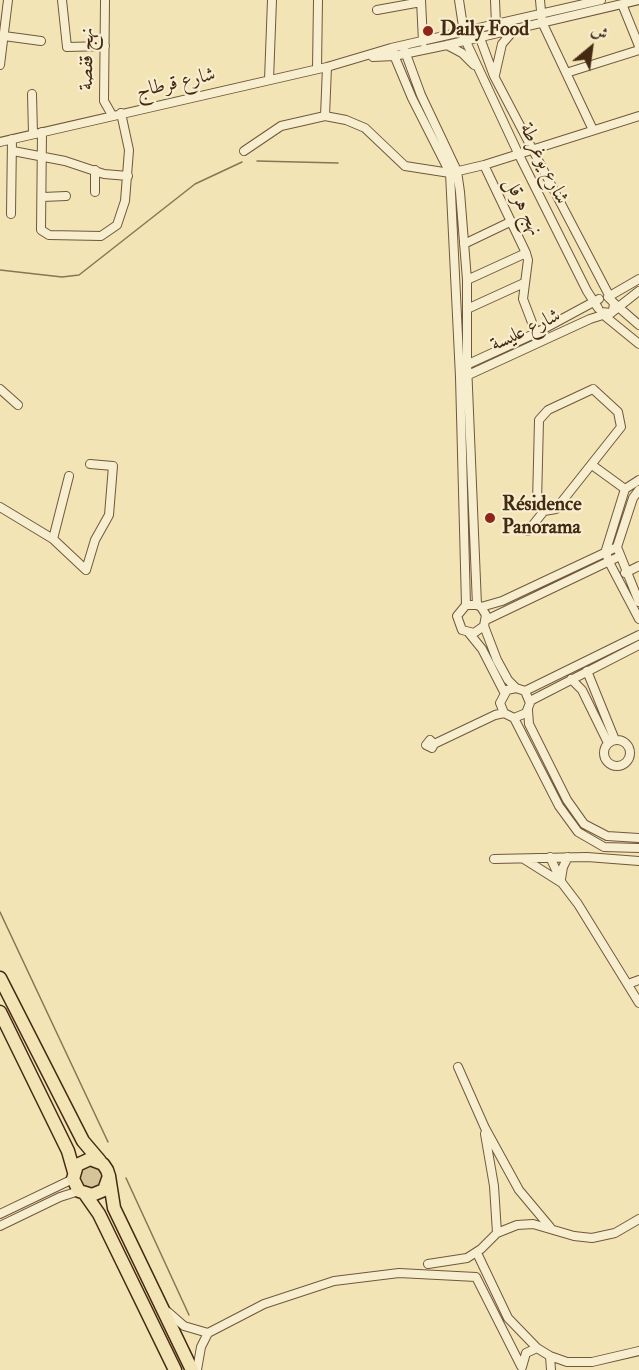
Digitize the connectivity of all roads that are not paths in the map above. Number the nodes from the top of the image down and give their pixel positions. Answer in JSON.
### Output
{"nodes":[{"id":1,"x":8,"y":0,"type":"edge"},
{"id":2,"x":62,"y":0,"type":"edge"},
{"id":3,"x":105,"y":0,"type":"edge"},
{"id":4,"x":272,"y":0,"type":"edge"},
{"id":5,"x":318,"y":0,"type":"edge"},
{"id":6,"x":459,"y":0,"type":"edge"},
{"id":7,"x":495,"y":0,"type":"edge"},
{"id":8,"x":540,"y":0,"type":"edge"},
{"id":9,"x":601,"y":0,"type":"edge"},
{"id":10,"x":639,"y":0,"type":"edge"},
{"id":11,"x":421,"y":1,"type":"edge"},
{"id":12,"x":575,"y":3,"type":"edge"},
{"id":13,"x":622,"y":4,"type":"junction"},
{"id":14,"x":377,"y":10,"type":"dead end"},
{"id":15,"x":541,"y":19,"type":"junction"},
{"id":16,"x":496,"y":25,"type":"junction"},
{"id":17,"x":514,"y":30,"type":"junction"},
{"id":18,"x":478,"y":33,"type":"junction"},
{"id":19,"x":464,"y":35,"type":"junction"},
{"id":20,"x":4,"y":36,"type":"junction"},
{"id":21,"x":41,"y":41,"type":"dead end"},
{"id":22,"x":423,"y":42,"type":"junction"},
{"id":23,"x":447,"y":45,"type":"junction"},
{"id":24,"x":105,"y":46,"type":"junction"},
{"id":25,"x":639,"y":48,"type":"edge"},
{"id":26,"x":404,"y":50,"type":"junction"},
{"id":27,"x":392,"y":52,"type":"junction"},
{"id":28,"x":0,"y":65,"type":"edge"},
{"id":29,"x":327,"y":67,"type":"junction"},
{"id":30,"x":317,"y":69,"type":"junction"},
{"id":31,"x":482,"y":73,"type":"junction"},
{"id":32,"x":566,"y":73,"type":"junction"},
{"id":33,"x":495,"y":76,"type":"junction"},
{"id":34,"x":269,"y":80,"type":"junction"},
{"id":35,"x":32,"y":94,"type":"dead end"},
{"id":36,"x":121,"y":113,"type":"junction"},
{"id":37,"x":112,"y":116,"type":"junction"},
{"id":38,"x":325,"y":116,"type":"junction"},
{"id":39,"x":639,"y":116,"type":"edge"},
{"id":40,"x":593,"y":130,"type":"junction"},
{"id":41,"x":42,"y":132,"type":"junction"},
{"id":42,"x":33,"y":134,"type":"junction"},
{"id":43,"x":4,"y":139,"type":"edge"},
{"id":44,"x":534,"y":148,"type":"junction"},
{"id":45,"x":13,"y":151,"type":"junction"},
{"id":46,"x":244,"y":151,"type":"dead end"},
{"id":47,"x":518,"y":153,"type":"junction"},
{"id":48,"x":44,"y":157,"type":"junction"},
{"id":49,"x":484,"y":165,"type":"junction"},
{"id":50,"x":95,"y":170,"type":"junction"},
{"id":51,"x":453,"y":172,"type":"junction"},
{"id":52,"x":128,"y":176,"type":"junction"},
{"id":53,"x":95,"y":192,"type":"dead end"},
{"id":54,"x":66,"y":196,"type":"dead end"},
{"id":55,"x":43,"y":197,"type":"junction"},
{"id":56,"x":11,"y":214,"type":"dead end"},
{"id":57,"x":510,"y":222,"type":"junction"},
{"id":58,"x":464,"y":244,"type":"junction"},
{"id":59,"x":526,"y":253,"type":"junction"},
{"id":60,"x":639,"y":279,"type":"edge"},
{"id":61,"x":467,"y":280,"type":"junction"},
{"id":62,"x":524,"y":283,"type":"junction"},
{"id":63,"x":602,"y":284,"type":"junction"},
{"id":64,"x":623,"y":288,"type":"junction"},
{"id":65,"x":587,"y":291,"type":"junction"},
{"id":66,"x":636,"y":292,"type":"edge"},
{"id":67,"x":606,"y":306,"type":"junction"},
{"id":68,"x":467,"y":309,"type":"junction"},
{"id":69,"x":579,"y":312,"type":"junction"},
{"id":70,"x":631,"y":319,"type":"junction"},
{"id":71,"x":639,"y":325,"type":"edge"},
{"id":72,"x":536,"y":333,"type":"junction"},
{"id":73,"x":639,"y":344,"type":"edge"},
{"id":74,"x":463,"y":366,"type":"junction"},
{"id":75,"x":464,"y":377,"type":"junction"},
{"id":76,"x":0,"y":391,"type":"edge"},
{"id":77,"x":18,"y":405,"type":"dead end"},
{"id":78,"x":90,"y":464,"type":"dead end"},
{"id":79,"x":592,"y":465,"type":"junction"},
{"id":80,"x":69,"y":476,"type":"dead end"},
{"id":81,"x":639,"y":480,"type":"edge"},
{"id":82,"x":625,"y":489,"type":"junction"},
{"id":83,"x":639,"y":490,"type":"edge"},
{"id":84,"x":0,"y":507,"type":"edge"},
{"id":85,"x":544,"y":511,"type":"junction"},
{"id":86,"x":528,"y":531,"type":"dead end"},
{"id":87,"x":53,"y":539,"type":"junction"},
{"id":88,"x":617,"y":548,"type":"junction"},
{"id":89,"x":606,"y":550,"type":"junction"},
{"id":90,"x":618,"y":557,"type":"junction"},
{"id":91,"x":608,"y":560,"type":"junction"},
{"id":92,"x":639,"y":566,"type":"edge"},
{"id":93,"x":625,"y":573,"type":"junction"},
{"id":94,"x":639,"y":602,"type":"edge"},
{"id":95,"x":466,"y":605,"type":"junction"},
{"id":96,"x":479,"y":606,"type":"junction"},
{"id":97,"x":639,"y":619,"type":"edge"},
{"id":98,"x":485,"y":623,"type":"junction"},
{"id":99,"x":469,"y":633,"type":"junction"},
{"id":100,"x":639,"y":635,"type":"edge"},
{"id":101,"x":639,"y":645,"type":"edge"},
{"id":102,"x":587,"y":672,"type":"junction"},
{"id":103,"x":571,"y":680,"type":"junction"},
{"id":104,"x":521,"y":690,"type":"junction"},
{"id":105,"x":504,"y":692,"type":"junction"},
{"id":106,"x":530,"y":701,"type":"junction"},
{"id":107,"x":500,"y":703,"type":"junction"},
{"id":108,"x":528,"y":710,"type":"junction"},
{"id":109,"x":504,"y":713,"type":"junction"},
{"id":110,"x":514,"y":718,"type":"junction"},
{"id":111,"x":611,"y":742,"type":"junction"},
{"id":112,"x":635,"y":753,"type":"edge"},
{"id":113,"x":639,"y":838,"type":"edge"},
{"id":114,"x":639,"y":848,"type":"edge"},
{"id":115,"x":549,"y":857,"type":"junction"},
{"id":116,"x":568,"y":857,"type":"junction"},
{"id":117,"x":523,"y":858,"type":"junction"},
{"id":118,"x":494,"y":859,"type":"dead end"},
{"id":119,"x":639,"y":861,"type":"edge"},
{"id":120,"x":547,"y":873,"type":"junction"},
{"id":121,"x":562,"y":883,"type":"junction"},
{"id":122,"x":0,"y":978,"type":"edge"},
{"id":123,"x":639,"y":980,"type":"edge"},
{"id":124,"x":628,"y":984,"type":"junction"},
{"id":125,"x":639,"y":1003,"type":"edge"},
{"id":126,"x":0,"y":1012,"type":"edge"},
{"id":127,"x":458,"y":1067,"type":"dead end"},
{"id":128,"x":493,"y":1152,"type":"junction"},
{"id":129,"x":103,"y":1164,"type":"junction"},
{"id":130,"x":73,"y":1175,"type":"junction"},
{"id":131,"x":109,"y":1176,"type":"junction"},
{"id":132,"x":82,"y":1193,"type":"junction"},
{"id":133,"x":0,"y":1214,"type":"edge"},
{"id":134,"x":639,"y":1219,"type":"edge"},
{"id":135,"x":0,"y":1226,"type":"edge"},
{"id":136,"x":554,"y":1230,"type":"junction"},
{"id":137,"x":496,"y":1233,"type":"junction"},
{"id":138,"x":477,"y":1253,"type":"junction"},
{"id":139,"x":428,"y":1264,"type":"dead end"},
{"id":140,"x":161,"y":1305,"type":"junction"},
{"id":141,"x":208,"y":1333,"type":"junction"},
{"id":142,"x":525,"y":1339,"type":"junction"},
{"id":143,"x":537,"y":1348,"type":"junction"},
{"id":144,"x":513,"y":1350,"type":"junction"},
{"id":145,"x":639,"y":1351,"type":"edge"},
{"id":146,"x":526,"y":1352,"type":"junction"},
{"id":147,"x":550,"y":1356,"type":"junction"},
{"id":148,"x":567,"y":1362,"type":"junction"},
{"id":149,"x":522,"y":1368,"type":"edge"},
{"id":150,"x":175,"y":1370,"type":"edge"},
{"id":151,"x":194,"y":1370,"type":"edge"},
{"id":152,"x":551,"y":1370,"type":"edge"}],
"edges":[{"from":1,"to":20,"type":"street"},
{"from":2,"to":24,"type":"street"},
{"from":3,"to":24,"type":"street","name":"نهج قفصة"},
{"from":4,"to":34,"type":"street"},
{"from":5,"to":30,"type":"street"},
{"from":6,"to":19,"type":"street","name":"شارع يوغرطة"},
{"from":7,"to":16,"type":"street"},
{"from":8,"to":15,"type":"street"},
{"from":9,"to":12,"type":"street","name":"شارع قرطاج"},
{"from":10,"to":13,"type":"street","name":"شارع قرطاج"},
{"from":11,"to":14,"type":"street"},
{"from":11,"to":22,"type":"street"},
{"from":12,"to":15,"type":"street","name":"شارع قرطاج"},
{"from":13,"to":15,"type":"street","name":"شارع قرطاج"},
{"from":13,"to":25,"type":"street"},
{"from":15,"to":16,"type":"street","name":"شارع قرطاج"},
{"from":15,"to":17,"type":"street","name":"شارع قرطاج"},
{"from":15,"to":32,"type":"street"},
{"from":16,"to":18,"type":"street","name":"شارع قرطاج"},
{"from":17,"to":18,"type":"street","name":"شارع قرطاج"},
{"from":17,"to":33,"type":"street"},
{"from":18,"to":19,"type":"street","name":"شارع قرطاج"},
{"from":18,"to":33,"type":"street","name":"شارع يوغرطة"},
{"from":19,"to":22,"type":"street","name":"شارع قرطاج"},
{"from":19,"to":23,"type":"street","name":"شارع قرطاج"},
{"from":19,"to":31,"type":"street","name":"شارع يوغرطة"},
{"from":20,"to":21,"type":"street"},
{"from":20,"to":28,"type":"street"},
{"from":22,"to":26,"type":"street","name":"شارع قرطاج"},
{"from":23,"to":26,"type":"street","name":"شارع قرطاج"},
{"from":23,"to":31,"type":"street"},
{"from":24,"to":37,"type":"street","name":"نهج قفصة"},
{"from":25,"to":32,"type":"street"},
{"from":26,"to":27,"type":"street","name":"شارع قرطاج"},
{"from":26,"to":51,"type":"street"},
{"from":27,"to":29,"type":"street","name":"شارع قرطاج"},
{"from":27,"to":51,"type":"street"},
{"from":29,"to":30,"type":"street","name":"شارع قرطاج"},
{"from":29,"to":38,"type":"street"},
{"from":30,"to":34,"type":"street","name":"شارع قرطاج"},
{"from":31,"to":47,"type":"street","name":"شارع يوغرطة"},
{"from":32,"to":40,"type":"street"},
{"from":33,"to":44,"type":"street","name":"شارع يوغرطة"},
{"from":34,"to":36,"type":"street","name":"شارع قرطاج"},
{"from":35,"to":42,"type":"street"},
{"from":36,"to":37,"type":"street","name":"شارع قرطاج"},
{"from":36,"to":52,"type":"street"},
{"from":37,"to":41,"type":"street","name":"شارع قرطاج"},
{"from":38,"to":46,"type":"street"},
{"from":38,"to":51,"type":"street"},
{"from":39,"to":40,"type":"street"},
{"from":40,"to":44,"type":"street"},
{"from":41,"to":42,"type":"street","name":"شارع قرطاج"},
{"from":41,"to":48,"type":"street"},
{"from":42,"to":43,"type":"street","name":"شارع قرطاج"},
{"from":43,"to":45,"type":"street"},
{"from":44,"to":47,"type":"street"},
{"from":44,"to":63,"type":"street","name":"شارع يوغرطة"},
{"from":45,"to":48,"type":"street"},
{"from":45,"to":56,"type":"street"},
{"from":47,"to":49,"type":"street"},
{"from":47,"to":65,"type":"street","name":"شارع يوغرطة"},
{"from":48,"to":50,"type":"street"},
{"from":48,"to":55,"type":"street"},
{"from":49,"to":51,"type":"street"},
{"from":49,"to":57,"type":"street","name":"نهج هرقل"},
{"from":50,"to":52,"type":"street"},
{"from":50,"to":53,"type":"street"},
{"from":51,"to":58,"type":"street"},
{"from":51,"to":74,"type":"street"},
{"from":52,"to":55,"type":"street"},
{"from":54,"to":55,"type":"street"},
{"from":57,"to":58,"type":"street"},
{"from":57,"to":59,"type":"street","name":"نهج هرقل"},
{"from":58,"to":61,"type":"street"},
{"from":59,"to":61,"type":"street"},
{"from":59,"to":62,"type":"street","name":"نهج هرقل"},
{"from":60,"to":64,"type":"street","name":"شارع عليسة"},
{"from":61,"to":68,"type":"street"},
{"from":62,"to":68,"type":"street"},
{"from":62,"to":72,"type":"street","name":"نهج هرقل"},
{"from":63,"to":64,"type":"street"},
{"from":63,"to":67,"type":"street","name":"شارع يوغرطة"},
{"from":64,"to":67,"type":"street","name":"شارع عليسة"},
{"from":65,"to":67,"type":"street","name":"شارع يوغرطة"},
{"from":65,"to":69,"type":"street"},
{"from":66,"to":67,"type":"street","name":"شارع عليسة"},
{"from":66,"to":70,"type":"street"},
{"from":67,"to":69,"type":"street","name":"شارع عليسة"},
{"from":67,"to":70,"type":"street","name":"شارع يوغرطة"},
{"from":67,"to":73,"type":"street","name":"شارع يوغرطة"},
{"from":67,"to":75,"type":"street","name":"شارع عليسة"},
{"from":68,"to":74,"type":"street"},
{"from":69,"to":72,"type":"street","name":"شارع عليسة"},
{"from":70,"to":71,"type":"street","name":"شارع يوغرطة"},
{"from":72,"to":74,"type":"street","name":"شارع عليسة"},
{"from":74,"to":75,"type":"street"},
{"from":75,"to":95,"type":"street"},
{"from":75,"to":96,"type":"street"},
{"from":76,"to":77,"type":"street"},
{"from":78,"to":87,"type":"street"},
{"from":79,"to":82,"type":"street"},
{"from":79,"to":85,"type":"street"},
{"from":79,"to":85,"type":"street"},
{"from":80,"to":87,"type":"street"},
{"from":81,"to":82,"type":"street"},
{"from":82,"to":89,"type":"street"},
{"from":83,"to":88,"type":"street"},
{"from":84,"to":87,"type":"street"},
{"from":85,"to":86,"type":"street"},
{"from":88,"to":89,"type":"street"},
{"from":88,"to":90,"type":"street"},
{"from":89,"to":91,"type":"street"},
{"from":89,"to":96,"type":"street"},
{"from":90,"to":91,"type":"street"},
{"from":90,"to":93,"type":"street"},
{"from":91,"to":97,"type":"street"},
{"from":91,"to":98,"type":"street"},
{"from":92,"to":93,"type":"street"},
{"from":93,"to":94,"type":"street"},
{"from":95,"to":96,"type":"street"},
{"from":95,"to":99,"type":"street"},
{"from":96,"to":98,"type":"street"},
{"from":98,"to":99,"type":"street"},
{"from":98,"to":104,"type":"street"},
{"from":99,"to":105,"type":"street"},
{"from":100,"to":104,"type":"street"},
{"from":101,"to":102,"type":"street"},
{"from":102,"to":103,"type":"street"},
{"from":102,"to":111,"type":"street"},
{"from":103,"to":106,"type":"street"},
{"from":103,"to":111,"type":"street"},
{"from":104,"to":105,"type":"street"},
{"from":104,"to":106,"type":"street"},
{"from":105,"to":107,"type":"street"},
{"from":106,"to":108,"type":"street"},
{"from":107,"to":109,"type":"street"},
{"from":107,"to":109,"type":"street"},
{"from":108,"to":110,"type":"street"},
{"from":108,"to":113,"type":"street"},
{"from":109,"to":110,"type":"street"},
{"from":110,"to":114,"type":"street"},
{"from":111,"to":112,"type":"street"},
{"from":111,"to":112,"type":"street"},
{"from":115,"to":116,"type":"street"},
{"from":115,"to":117,"type":"street"},
{"from":115,"to":120,"type":"street"},
{"from":115,"to":121,"type":"street"},
{"from":116,"to":119,"type":"street"},
{"from":116,"to":121,"type":"street"},
{"from":117,"to":118,"type":"street"},
{"from":117,"to":120,"type":"street"},
{"from":120,"to":121,"type":"street"},
{"from":121,"to":124,"type":"street"},
{"from":122,"to":129,"type":"highway"},
{"from":123,"to":124,"type":"street"},
{"from":124,"to":125,"type":"street"},
{"from":126,"to":130,"type":"highway"},
{"from":127,"to":128,"type":"street"},
{"from":128,"to":136,"type":"street"},
{"from":128,"to":137,"type":"street"},
{"from":129,"to":130,"type":"highway"},
{"from":129,"to":131,"type":"highway"},
{"from":130,"to":132,"type":"highway"},
{"from":130,"to":133,"type":"street"},
{"from":131,"to":132,"type":"highway"},
{"from":131,"to":140,"type":"highway"},
{"from":132,"to":135,"type":"street"},
{"from":132,"to":150,"type":"highway"},
{"from":134,"to":136,"type":"street"},
{"from":136,"to":137,"type":"street"},
{"from":137,"to":138,"type":"street"},
{"from":138,"to":139,"type":"street"},
{"from":138,"to":142,"type":"street"},
{"from":140,"to":141,"type":"street"},
{"from":140,"to":151,"type":"highway"},
{"from":141,"to":144,"type":"street"},
{"from":141,"to":151,"type":"street"},
{"from":142,"to":143,"type":"street"},
{"from":142,"to":146,"type":"street"},
{"from":143,"to":146,"type":"street"},
{"from":143,"to":147,"type":"street"},
{"from":144,"to":146,"type":"street"},
{"from":144,"to":149,"type":"street"},
{"from":145,"to":148,"type":"street"},
{"from":146,"to":149,"type":"street"},
{"from":147,"to":148,"type":"street"},
{"from":147,"to":152,"type":"street"},
{"from":148,"to":152,"type":"street"}]}
